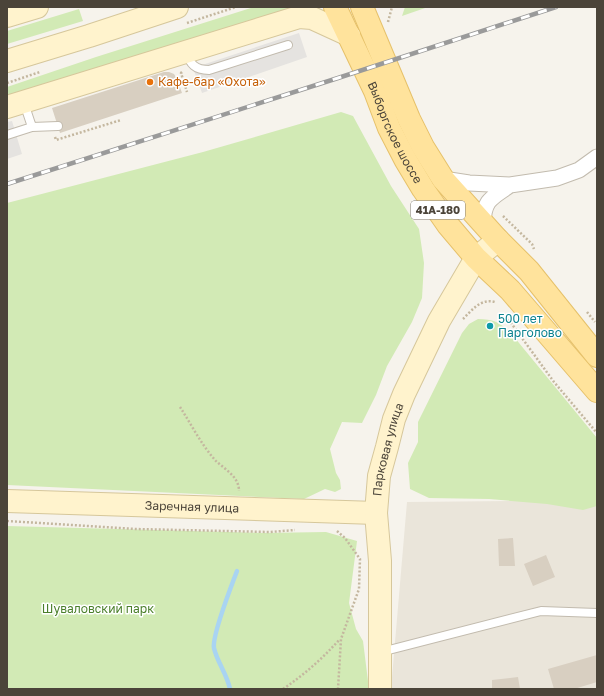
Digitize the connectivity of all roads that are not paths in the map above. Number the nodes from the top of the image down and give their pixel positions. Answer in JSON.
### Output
{"nodes":[{"id":1,"x":37,"y":7,"type":"edge"},
{"id":2,"x":177,"y":7,"type":"edge"},
{"id":3,"x":335,"y":7,"type":"edge"},
{"id":4,"x":369,"y":13,"type":"edge"},
{"id":5,"x":7,"y":16,"type":"edge"},
{"id":6,"x":349,"y":35,"type":"junction"},
{"id":7,"x":288,"y":45,"type":"dead end"},
{"id":8,"x":185,"y":51,"type":"junction"},
{"id":9,"x":7,"y":60,"type":"edge"},
{"id":10,"x":15,"y":104,"type":"edge"},
{"id":11,"x":32,"y":127,"type":"junction"},
{"id":12,"x":55,"y":127,"type":"road end"},
{"id":13,"x":7,"y":135,"type":"edge"},
{"id":14,"x":597,"y":157,"type":"edge"},
{"id":15,"x":443,"y":179,"type":"junction"},
{"id":16,"x":510,"y":185,"type":"junction"},
{"id":17,"x":483,"y":223,"type":"junction"},
{"id":18,"x":498,"y":240,"type":"junction"},
{"id":19,"x":476,"y":258,"type":"junction"},
{"id":20,"x":597,"y":356,"type":"edge"},
{"id":21,"x":597,"y":391,"type":"edge"},
{"id":22,"x":7,"y":501,"type":"edge"},
{"id":23,"x":376,"y":513,"type":"junction"},
{"id":24,"x":597,"y":613,"type":"edge"},
{"id":25,"x":380,"y":653,"type":"junction"},
{"id":26,"x":380,"y":689,"type":"edge"}],
"edges":[{"from":1,"to":5,"type":"street"},
{"from":2,"to":9,"type":"street"},
{"from":3,"to":6,"type":"main road","name":"Выборгское шоссе","number":"41А-180"},
{"from":4,"to":15,"type":"main road","name":"Выборгское шоссе","number":"41А-180"},
{"from":6,"to":8,"type":"street"},
{"from":6,"to":19,"type":"main road","name":"Выборгское шоссе","number":"41А-180"},
{"from":7,"to":8,"type":"lane"},
{"from":8,"to":10,"type":"street"},
{"from":10,"to":11,"type":"lane"},
{"from":11,"to":12,"type":"lane"},
{"from":11,"to":13,"type":"lane"},
{"from":14,"to":16,"type":"street"},
{"from":15,"to":16,"type":"street"},
{"from":15,"to":17,"type":"main road","name":"Выборгское шоссе","number":"41А-180"},
{"from":16,"to":17,"type":"street"},
{"from":17,"to":18,"type":"main road","name":"Выборгское шоссе","number":"41А-180"},
{"from":18,"to":19,"type":"street","name":"Парковая улица"},
{"from":18,"to":20,"type":"main road","name":"Выборгское шоссе","number":"41А-180"},
{"from":19,"to":21,"type":"main road","name":"Выборгское шоссе","number":"41А-180"},
{"from":19,"to":23,"type":"street","name":"Парковая улица"},
{"from":22,"to":23,"type":"street","name":"Заречная улица"},
{"from":23,"to":25,"type":"street","name":"Парковая улица"},
{"from":24,"to":25,"type":"lane"},
{"from":25,"to":26,"type":"street","name":"Парковая улица"}]}
